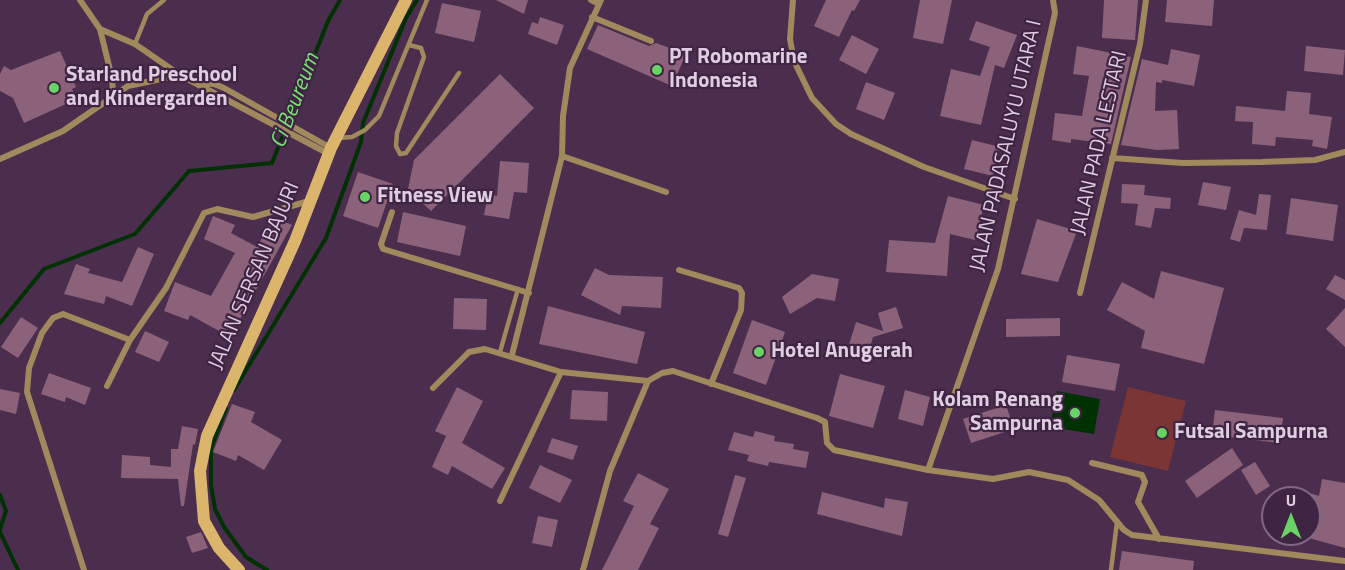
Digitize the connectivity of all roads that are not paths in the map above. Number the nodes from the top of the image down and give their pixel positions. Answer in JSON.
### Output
{"nodes":[{"id":1,"x":80,"y":0,"type":"edge"},
{"id":2,"x":164,"y":0,"type":"edge"},
{"id":3,"x":406,"y":0,"type":"edge"},
{"id":4,"x":427,"y":0,"type":"edge"},
{"id":5,"x":591,"y":0,"type":"edge"},
{"id":6,"x":793,"y":0,"type":"edge"},
{"id":7,"x":1053,"y":0,"type":"edge"},
{"id":8,"x":1146,"y":0,"type":"edge"},
{"id":9,"x":600,"y":2,"type":"edge"},
{"id":10,"x":592,"y":17,"type":"junction"},
{"id":11,"x":100,"y":29,"type":"junction"},
{"id":12,"x":651,"y":41,"type":"dead end"},
{"id":13,"x":135,"y":44,"type":"junction"},
{"id":14,"x":409,"y":45,"type":"junction"},
{"id":15,"x":459,"y":73,"type":"dead end"},
{"id":16,"x":180,"y":75,"type":"junction"},
{"id":17,"x":199,"y":83,"type":"junction"},
{"id":18,"x":113,"y":94,"type":"junction"},
{"id":19,"x":309,"y":138,"type":"junction"},
{"id":20,"x":332,"y":146,"type":"junction"},
{"id":21,"x":1345,"y":152,"type":"edge"},
{"id":22,"x":562,"y":156,"type":"junction"},
{"id":23,"x":1112,"y":158,"type":"junction"},
{"id":24,"x":0,"y":159,"type":"edge"},
{"id":25,"x":666,"y":192,"type":"dead end"},
{"id":26,"x":1015,"y":200,"type":"junction"},
{"id":27,"x":309,"y":201,"type":"junction"},
{"id":28,"x":392,"y":212,"type":"dead end"},
{"id":29,"x":679,"y":270,"type":"dead end"},
{"id":30,"x":518,"y":289,"type":"junction"},
{"id":31,"x":529,"y":293,"type":"junction"},
{"id":32,"x":1080,"y":293,"type":"dead end"},
{"id":33,"x":130,"y":340,"type":"junction"},
{"id":34,"x":500,"y":352,"type":"junction"},
{"id":35,"x":512,"y":355,"type":"junction"},
{"id":36,"x":561,"y":372,"type":"junction"},
{"id":37,"x":648,"y":381,"type":"junction"},
{"id":38,"x":711,"y":384,"type":"junction"},
{"id":39,"x":107,"y":386,"type":"dead end"},
{"id":40,"x":433,"y":388,"type":"dead end"},
{"id":41,"x":1092,"y":464,"type":"dead end"},
{"id":42,"x":928,"y":470,"type":"junction"},
{"id":43,"x":500,"y":501,"type":"dead end"},
{"id":44,"x":1117,"y":522,"type":"junction"},
{"id":45,"x":1159,"y":539,"type":"junction"},
{"id":46,"x":1345,"y":561,"type":"edge"},
{"id":47,"x":84,"y":570,"type":"edge"},
{"id":48,"x":239,"y":570,"type":"edge"},
{"id":49,"x":583,"y":570,"type":"edge"},
{"id":50,"x":1111,"y":570,"type":"edge"}],
"edges":[{"from":1,"to":11,"type":"street"},
{"from":2,"to":13,"type":"lane"},
{"from":3,"to":20,"type":"main road","name":"JALAN SERSAN BAJURI"},
{"from":4,"to":14,"type":"lane"},
{"from":5,"to":9,"type":"street"},
{"from":6,"to":26,"type":"street"},
{"from":7,"to":26,"type":"street","name":"JALAN PADASALUYU UTARA I"},
{"from":8,"to":23,"type":"street","name":"JALAN PADA LESTARI"},
{"from":9,"to":10,"type":"street"},
{"from":10,"to":12,"type":"street"},
{"from":10,"to":22,"type":"street"},
{"from":11,"to":13,"type":"street"},
{"from":11,"to":18,"type":"street"},
{"from":13,"to":16,"type":"street"},
{"from":14,"to":15,"type":"lane"},
{"from":14,"to":20,"type":"lane"},
{"from":16,"to":17,"type":"street"},
{"from":16,"to":18,"type":"street"},
{"from":17,"to":19,"type":"street"},
{"from":17,"to":19,"type":"street"},
{"from":18,"to":24,"type":"street"},
{"from":19,"to":20,"type":"street"},
{"from":20,"to":27,"type":"main road","name":"JALAN SERSAN BAJURI"},
{"from":21,"to":23,"type":"street"},
{"from":22,"to":25,"type":"street"},
{"from":22,"to":31,"type":"street"},
{"from":23,"to":32,"type":"street","name":"JALAN PADA LESTARI"},
{"from":26,"to":42,"type":"street","name":"JALAN PADASALUYU UTARA I"},
{"from":27,"to":33,"type":"street"},
{"from":27,"to":48,"type":"main road","name":"JALAN SERSAN BAJURI"},
{"from":28,"to":30,"type":"street"},
{"from":29,"to":38,"type":"street"},
{"from":30,"to":31,"type":"street"},
{"from":30,"to":34,"type":"lane"},
{"from":31,"to":35,"type":"street"},
{"from":33,"to":39,"type":"street"},
{"from":33,"to":47,"type":"street"},
{"from":34,"to":35,"type":"street"},
{"from":34,"to":40,"type":"street"},
{"from":35,"to":36,"type":"street"},
{"from":36,"to":37,"type":"street"},
{"from":36,"to":43,"type":"street"},
{"from":37,"to":38,"type":"street"},
{"from":37,"to":49,"type":"street"},
{"from":38,"to":42,"type":"street"},
{"from":41,"to":45,"type":"street"},
{"from":42,"to":44,"type":"street"},
{"from":44,"to":45,"type":"street"},
{"from":44,"to":50,"type":"lane"},
{"from":45,"to":46,"type":"street"}]}
